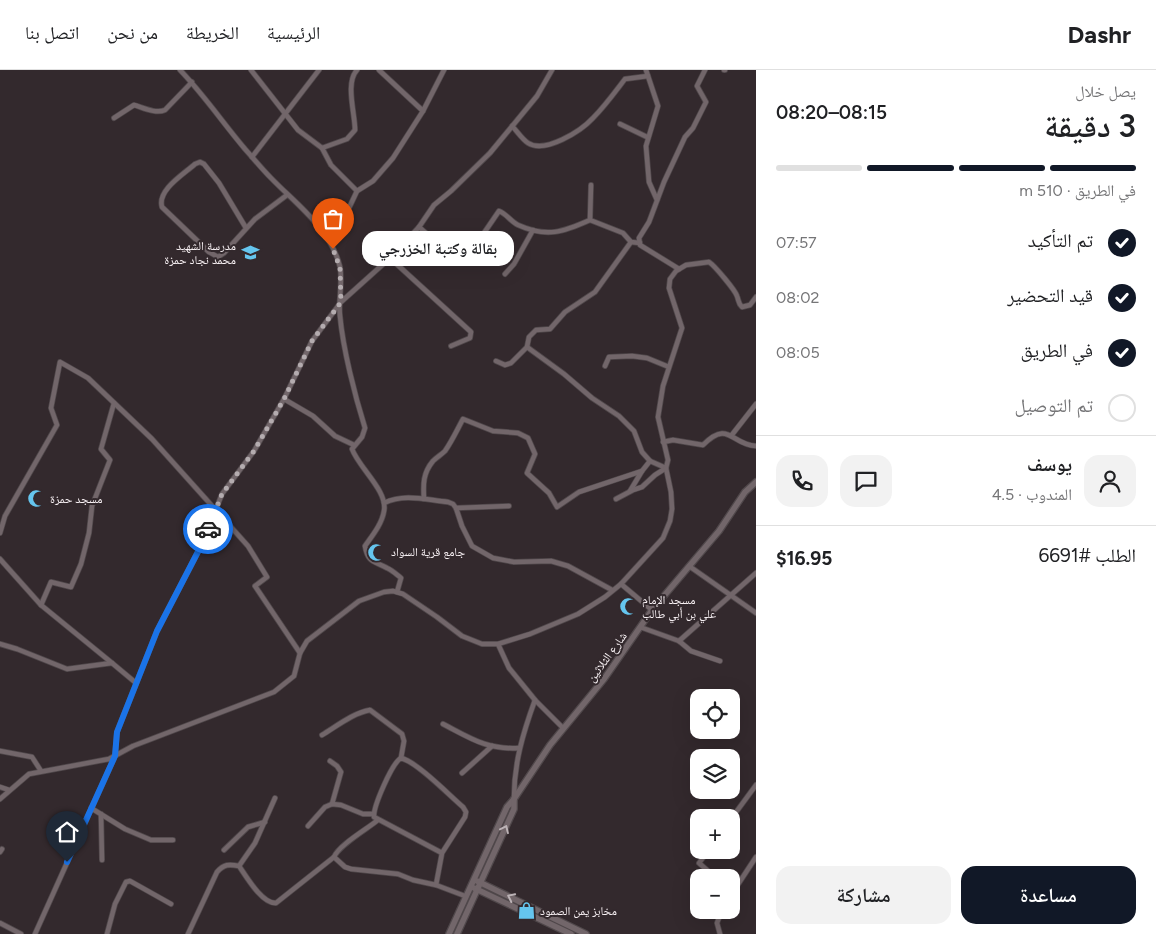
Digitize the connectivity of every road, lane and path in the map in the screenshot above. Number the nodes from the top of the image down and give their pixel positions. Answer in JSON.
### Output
{"nodes":[{"id":1,"x":180,"y":70,"type":"edge"},
{"id":2,"x":251,"y":70,"type":"edge"},
{"id":3,"x":319,"y":70,"type":"edge"},
{"id":4,"x":356,"y":70,"type":"edge"},
{"id":5,"x":379,"y":70,"type":"edge"},
{"id":6,"x":444,"y":70,"type":"edge"},
{"id":7,"x":552,"y":70,"type":"edge"},
{"id":8,"x":646,"y":70,"type":"edge"},
{"id":9,"x":705,"y":70,"type":"edge"},
{"id":10,"x":648,"y":76,"type":"junction"},
{"id":11,"x":192,"y":82,"type":"junction"},
{"id":12,"x":423,"y":110,"type":"junction"},
{"id":13,"x":285,"y":114,"type":"junction"},
{"id":14,"x":114,"y":118,"type":"dead end"},
{"id":15,"x":620,"y":124,"type":"dead end"},
{"id":16,"x":512,"y":126,"type":"junction"},
{"id":17,"x":647,"y":138,"type":"junction"},
{"id":18,"x":322,"y":148,"type":"junction"},
{"id":19,"x":252,"y":157,"type":"junction"},
{"id":20,"x":591,"y":185,"type":"dead end"},
{"id":21,"x":357,"y":191,"type":"junction"},
{"id":22,"x":287,"y":195,"type":"junction"},
{"id":23,"x":657,"y":200,"type":"junction"},
{"id":24,"x":590,"y":220,"type":"junction"},
{"id":25,"x":419,"y":227,"type":"junction"},
{"id":26,"x":246,"y":228,"type":"junction"},
{"id":27,"x":533,"y":230,"type":"junction"},
{"id":28,"x":326,"y":236,"type":"junction"},
{"id":29,"x":631,"y":242,"type":"junction"},
{"id":30,"x":640,"y":243,"type":"junction"},
{"id":31,"x":390,"y":258,"type":"junction"},
{"id":32,"x":679,"y":269,"type":"junction"},
{"id":33,"x":505,"y":274,"type":"dead end"},
{"id":34,"x":756,"y":297,"type":"edge"},
{"id":35,"x":341,"y":302,"type":"junction"},
{"id":36,"x":451,"y":346,"type":"dead end"},
{"id":37,"x":528,"y":347,"type":"junction"},
{"id":38,"x":496,"y":361,"type":"dead end"},
{"id":39,"x":605,"y":366,"type":"dead end"},
{"id":40,"x":669,"y":367,"type":"junction"},
{"id":41,"x":284,"y":399,"type":"junction"},
{"id":42,"x":114,"y":403,"type":"junction"},
{"id":43,"x":756,"y":404,"type":"edge"},
{"id":44,"x":731,"y":436,"type":"junction"},
{"id":45,"x":664,"y":442,"type":"junction"},
{"id":46,"x":354,"y":445,"type":"junction"},
{"id":47,"x":756,"y":446,"type":"edge"},
{"id":48,"x":650,"y":461,"type":"junction"},
{"id":49,"x":666,"y":468,"type":"junction"},
{"id":50,"x":642,"y":471,"type":"junction"},
{"id":51,"x":756,"y":482,"type":"edge"},
{"id":52,"x":630,"y":491,"type":"junction"},
{"id":53,"x":424,"y":499,"type":"junction"},
{"id":54,"x":616,"y":499,"type":"dead end"},
{"id":55,"x":384,"y":503,"type":"junction"},
{"id":56,"x":509,"y":506,"type":"dead end"},
{"id":57,"x":456,"y":508,"type":"junction"},
{"id":58,"x":215,"y":511,"type":"junction"},
{"id":59,"x":0,"y":533,"type":"edge"},
{"id":60,"x":0,"y":559,"type":"edge"},
{"id":61,"x":689,"y":566,"type":"junction"},
{"id":62,"x":756,"y":573,"type":"edge"},
{"id":63,"x":621,"y":584,"type":"junction"},
{"id":64,"x":612,"y":590,"type":"junction"},
{"id":65,"x":397,"y":592,"type":"junction"},
{"id":66,"x":731,"y":595,"type":"junction"},
{"id":67,"x":41,"y":605,"type":"junction"},
{"id":68,"x":652,"y":610,"type":"junction"},
{"id":69,"x":756,"y":613,"type":"edge"},
{"id":70,"x":640,"y":627,"type":"junction"},
{"id":71,"x":678,"y":641,"type":"junction"},
{"id":72,"x":0,"y":644,"type":"edge"},
{"id":73,"x":498,"y":644,"type":"junction"},
{"id":74,"x":300,"y":653,"type":"junction"},
{"id":75,"x":720,"y":661,"type":"dead end"},
{"id":76,"x":112,"y":663,"type":"junction"},
{"id":77,"x":136,"y":683,"type":"junction"},
{"id":78,"x":535,"y":700,"type":"junction"},
{"id":79,"x":443,"y":724,"type":"dead end"},
{"id":80,"x":563,"y":728,"type":"junction"},
{"id":81,"x":322,"y":736,"type":"dead end"},
{"id":82,"x":492,"y":746,"type":"junction"},
{"id":83,"x":519,"y":748,"type":"junction"},
{"id":84,"x":0,"y":751,"type":"edge"},
{"id":85,"x":115,"y":756,"type":"junction"},
{"id":86,"x":401,"y":758,"type":"junction"},
{"id":87,"x":330,"y":761,"type":"dead end"},
{"id":88,"x":41,"y":771,"type":"junction"},
{"id":89,"x":462,"y":773,"type":"dead end"},
{"id":90,"x":756,"y":784,"type":"edge"},
{"id":91,"x":0,"y":787,"type":"edge"},
{"id":92,"x":9,"y":790,"type":"junction"},
{"id":93,"x":275,"y":798,"type":"dead end"},
{"id":94,"x":0,"y":799,"type":"edge"},
{"id":95,"x":514,"y":799,"type":"junction"},
{"id":96,"x":332,"y":804,"type":"junction"},
{"id":97,"x":91,"y":808,"type":"junction"},
{"id":98,"x":738,"y":809,"type":"edge"},
{"id":99,"x":101,"y":814,"type":"junction"},
{"id":100,"x":374,"y":814,"type":"junction"},
{"id":101,"x":378,"y":820,"type":"junction"},
{"id":102,"x":265,"y":822,"type":"junction"},
{"id":103,"x":308,"y":826,"type":"dead end"},
{"id":104,"x":173,"y":840,"type":"dead end"},
{"id":105,"x":224,"y":850,"type":"dead end"},
{"id":106,"x":442,"y":852,"type":"junction"},
{"id":107,"x":756,"y":857,"type":"edge"},
{"id":108,"x":334,"y":858,"type":"junction"},
{"id":109,"x":702,"y":859,"type":"edge"},
{"id":110,"x":102,"y":860,"type":"dead end"},
{"id":111,"x":239,"y":866,"type":"junction"},
{"id":112,"x":706,"y":869,"type":"edge"},
{"id":113,"x":473,"y":879,"type":"junction"},
{"id":114,"x":740,"y":880,"type":"edge"},
{"id":115,"x":480,"y":882,"type":"junction"},
{"id":116,"x":436,"y":885,"type":"junction"},
{"id":117,"x":470,"y":886,"type":"junction"},
{"id":118,"x":477,"y":889,"type":"junction"},
{"id":119,"x":466,"y":896,"type":"junction"},
{"id":120,"x":171,"y":904,"type":"dead end"},
{"id":121,"x":719,"y":919,"type":"edge"},
{"id":122,"x":0,"y":923,"type":"edge"},
{"id":123,"x":21,"y":934,"type":"edge"},
{"id":124,"x":35,"y":934,"type":"edge"},
{"id":125,"x":108,"y":934,"type":"edge"},
{"id":126,"x":188,"y":934,"type":"edge"},
{"id":127,"x":449,"y":934,"type":"edge"},
{"id":128,"x":457,"y":934,"type":"edge"},
{"id":129,"x":571,"y":934,"type":"edge"},
{"id":130,"x":586,"y":934,"type":"edge"},
{"id":131,"x":720,"y":934,"type":"edge"}],
"edges":[{"from":1,"to":11,"type":"street"},
{"from":2,"to":13,"type":"street"},
{"from":3,"to":13,"type":"street"},
{"from":4,"to":18,"type":"street"},
{"from":5,"to":12,"type":"street"},
{"from":6,"to":12,"type":"street"},
{"from":7,"to":16,"type":"street"},
{"from":8,"to":10,"type":"street"},
{"from":9,"to":23,"type":"street"},
{"from":10,"to":16,"type":"street"},
{"from":10,"to":17,"type":"street"},
{"from":11,"to":14,"type":"street"},
{"from":11,"to":19,"type":"street"},
{"from":12,"to":21,"type":"street"},
{"from":13,"to":18,"type":"street"},
{"from":13,"to":19,"type":"street"},
{"from":15,"to":17,"type":"street"},
{"from":16,"to":25,"type":"street"},
{"from":17,"to":23,"type":"street"},
{"from":18,"to":21,"type":"street"},
{"from":19,"to":22,"type":"street"},
{"from":20,"to":24,"type":"street"},
{"from":21,"to":28,"type":"street"},
{"from":22,"to":26,"type":"street"},
{"from":22,"to":28,"type":"street"},
{"from":23,"to":30,"type":"street"},
{"from":24,"to":27,"type":"street"},
{"from":24,"to":29,"type":"street"},
{"from":25,"to":27,"type":"street"},
{"from":25,"to":31,"type":"street"},
{"from":26,"to":26,"type":"street"},
{"from":27,"to":33,"type":"street"},
{"from":28,"to":35,"type":"street"},
{"from":29,"to":30,"type":"street"},
{"from":29,"to":37,"type":"street"},
{"from":30,"to":32,"type":"street"},
{"from":31,"to":35,"type":"street"},
{"from":31,"to":36,"type":"street"},
{"from":32,"to":34,"type":"street"},
{"from":32,"to":40,"type":"street"},
{"from":35,"to":41,"type":"street"},
{"from":35,"to":46,"type":"street"},
{"from":37,"to":38,"type":"street"},
{"from":37,"to":48,"type":"street"},
{"from":39,"to":40,"type":"street"},
{"from":40,"to":45,"type":"street"},
{"from":41,"to":46,"type":"street"},
{"from":41,"to":58,"type":"street"},
{"from":42,"to":58,"type":"street"},
{"from":42,"to":59,"type":"street"},
{"from":42,"to":67,"type":"street"},
{"from":43,"to":44,"type":"street"},
{"from":44,"to":45,"type":"street"},
{"from":44,"to":47,"type":"street"},
{"from":45,"to":49,"type":"street"},
{"from":46,"to":55,"type":"street"},
{"from":48,"to":49,"type":"street"},
{"from":48,"to":50,"type":"street"},
{"from":49,"to":52,"type":"street"},
{"from":49,"to":63,"type":"street"},
{"from":50,"to":52,"type":"street"},
{"from":50,"to":53,"type":"street"},
{"from":51,"to":61,"type":"street","name":"شارع الثلاثين"},
{"from":52,"to":54,"type":"street"},
{"from":53,"to":55,"type":"street"},
{"from":53,"to":57,"type":"street"},
{"from":55,"to":65,"type":"street"},
{"from":56,"to":57,"type":"street"},
{"from":57,"to":64,"type":"street"},
{"from":58,"to":74,"type":"street"},
{"from":58,"to":77,"type":"street"},
{"from":60,"to":67,"type":"street"},
{"from":61,"to":66,"type":"street"},
{"from":61,"to":68,"type":"street","name":"شارع الثلاثين"},
{"from":62,"to":66,"type":"street"},
{"from":63,"to":64,"type":"street"},
{"from":63,"to":68,"type":"street"},
{"from":64,"to":73,"type":"street"},
{"from":65,"to":73,"type":"street"},
{"from":65,"to":74,"type":"street"},
{"from":66,"to":69,"type":"street"},
{"from":66,"to":71,"type":"street"},
{"from":67,"to":76,"type":"street"},
{"from":68,"to":70,"type":"street","name":"شارع الثلاثين"},
{"from":70,"to":71,"type":"street"},
{"from":70,"to":80,"type":"street","name":"شارع الثلاثين"},
{"from":71,"to":75,"type":"street"},
{"from":72,"to":76,"type":"street"},
{"from":73,"to":78,"type":"street"},
{"from":74,"to":85,"type":"street"},
{"from":76,"to":77,"type":"street"},
{"from":77,"to":85,"type":"street"},
{"from":78,"to":80,"type":"street"},
{"from":78,"to":83,"type":"street"},
{"from":79,"to":82,"type":"street"},
{"from":80,"to":95,"type":"street","name":"شارع الثلاثين"},
{"from":81,"to":86,"type":"street"},
{"from":82,"to":83,"type":"street"},
{"from":82,"to":89,"type":"street"},
{"from":83,"to":95,"type":"street"},
{"from":84,"to":88,"type":"street"},
{"from":85,"to":88,"type":"street"},
{"from":85,"to":97,"type":"street"},
{"from":86,"to":100,"type":"street"},
{"from":86,"to":106,"type":"street"},
{"from":87,"to":96,"type":"street"},
{"from":88,"to":92,"type":"street"},
{"from":90,"to":98,"type":"street"},
{"from":91,"to":92,"type":"street"},
{"from":92,"to":94,"type":"street"},
{"from":93,"to":102,"type":"street"},
{"from":95,"to":113,"type":"street","name":"شارع الثلاثين"},
{"from":115,"to":95,"type":"street","name":"شارع الثلاثين","one_way":true},
{"from":96,"to":100,"type":"street"},
{"from":96,"to":103,"type":"street"},
{"from":97,"to":99,"type":"street"},
{"from":97,"to":124,"type":"street"},
{"from":99,"to":104,"type":"street"},
{"from":99,"to":110,"type":"street"},
{"from":100,"to":101,"type":"street"},
{"from":101,"to":106,"type":"street"},
{"from":101,"to":108,"type":"street"},
{"from":102,"to":105,"type":"street"},
{"from":102,"to":111,"type":"street"},
{"from":106,"to":116,"type":"street"},
{"from":107,"to":114,"type":"street"},
{"from":108,"to":111,"type":"street"},
{"from":108,"to":116,"type":"street"},
{"from":109,"to":112,"type":"street"},
{"from":111,"to":126,"type":"street"},
{"from":113,"to":115,"type":"street"},
{"from":113,"to":117,"type":"street","name":"شارع الثلاثين"},
{"from":115,"to":118,"type":"street","name":"شارع الثلاثين"},
{"from":130,"to":115,"type":"street","one_way":true},
{"from":116,"to":119,"type":"street"},
{"from":117,"to":118,"type":"street"},
{"from":117,"to":119,"type":"street","name":"شارع الثلاثين"},
{"from":118,"to":128,"type":"street","name":"شارع الثلاثين"},
{"from":118,"to":129,"type":"street"},
{"from":119,"to":127,"type":"street","name":"شارع الثلاثين"},
{"from":120,"to":125,"type":"street"},
{"from":121,"to":131,"type":"street"},
{"from":122,"to":123,"type":"street"}]}
